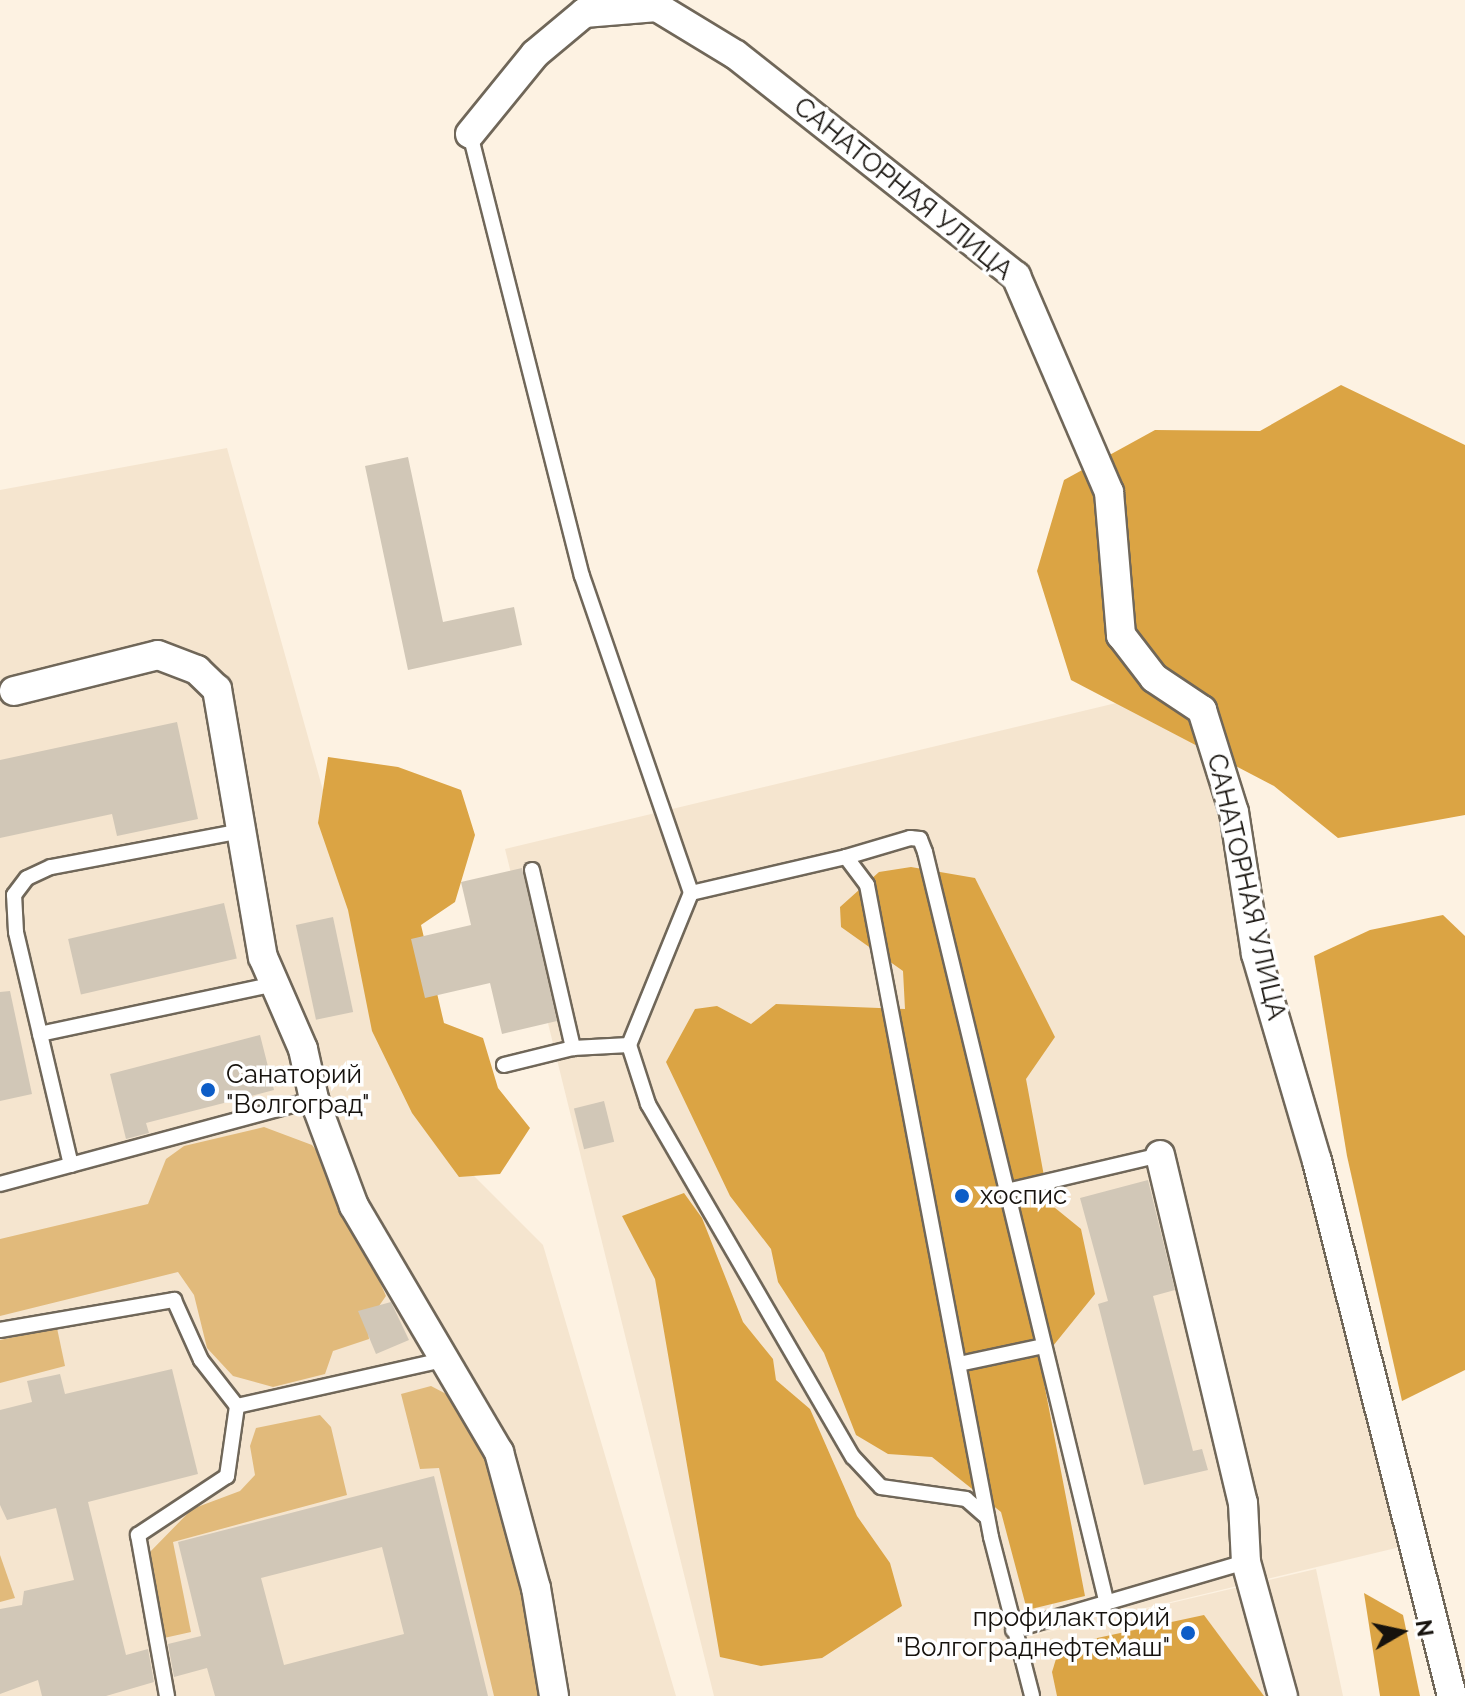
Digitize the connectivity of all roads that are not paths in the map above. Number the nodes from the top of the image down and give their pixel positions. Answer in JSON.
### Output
{"nodes":[{"id":1,"x":470,"y":134,"type":"joint"},
{"id":2,"x":14,"y":691,"type":"dead end"},
{"id":3,"x":241,"y":831,"type":"junction"},
{"id":4,"x":846,"y":857,"type":"junction"},
{"id":5,"x":532,"y":870,"type":"dead end"},
{"id":6,"x":691,"y":893,"type":"junction"},
{"id":7,"x":275,"y":984,"type":"junction"},
{"id":8,"x":40,"y":1034,"type":"junction"},
{"id":9,"x":629,"y":1045,"type":"junction"},
{"id":10,"x":573,"y":1048,"type":"junction"},
{"id":11,"x":504,"y":1065,"type":"dead end"},
{"id":12,"x":314,"y":1099,"type":"junction"},
{"id":13,"x":1160,"y":1155,"type":"joint"},
{"id":14,"x":71,"y":1165,"type":"junction"},
{"id":15,"x":0,"y":1184,"type":"edge"},
{"id":16,"x":1007,"y":1191,"type":"junction"},
{"id":17,"x":0,"y":1330,"type":"edge"},
{"id":18,"x":1044,"y":1346,"type":"junction"},
{"id":19,"x":442,"y":1360,"type":"junction"},
{"id":20,"x":959,"y":1364,"type":"junction"},
{"id":21,"x":237,"y":1406,"type":"junction"},
{"id":22,"x":987,"y":1518,"type":"junction"},
{"id":23,"x":1246,"y":1562,"type":"junction"},
{"id":24,"x":1106,"y":1600,"type":"junction"},
{"id":25,"x":1013,"y":1630,"type":"junction"},
{"id":26,"x":167,"y":1696,"type":"edge"},
{"id":27,"x":554,"y":1696,"type":"edge"},
{"id":28,"x":1032,"y":1696,"type":"edge"},
{"id":29,"x":1283,"y":1696,"type":"edge"},
{"id":30,"x":1452,"y":1696,"type":"edge"}],
"edges":[{"from":1,"to":6,"type":"lane"},
{"from":1,"to":30,"type":"street","name":"САНАТОРНАЯ УЛИЦА"},
{"from":2,"to":3,"type":"street"},
{"from":3,"to":7,"type":"street"},
{"from":3,"to":8,"type":"lane"},
{"from":4,"to":6,"type":"lane"},
{"from":4,"to":16,"type":"lane"},
{"from":4,"to":20,"type":"lane"},
{"from":5,"to":10,"type":"lane"},
{"from":6,"to":9,"type":"lane"},
{"from":7,"to":8,"type":"lane"},
{"from":7,"to":12,"type":"street"},
{"from":8,"to":14,"type":"lane"},
{"from":9,"to":10,"type":"lane"},
{"from":9,"to":22,"type":"lane"},
{"from":10,"to":11,"type":"lane"},
{"from":12,"to":14,"type":"lane"},
{"from":12,"to":19,"type":"street"},
{"from":13,"to":16,"type":"lane"},
{"from":13,"to":23,"type":"street"},
{"from":14,"to":15,"type":"lane"},
{"from":16,"to":18,"type":"lane"},
{"from":17,"to":21,"type":"lane"},
{"from":18,"to":20,"type":"lane"},
{"from":18,"to":24,"type":"lane"},
{"from":19,"to":21,"type":"lane"},
{"from":19,"to":27,"type":"street"},
{"from":20,"to":22,"type":"lane"},
{"from":21,"to":26,"type":"lane"},
{"from":22,"to":25,"type":"lane"},
{"from":23,"to":24,"type":"lane"},
{"from":23,"to":29,"type":"street"},
{"from":24,"to":25,"type":"lane"},
{"from":25,"to":28,"type":"lane"}]}
